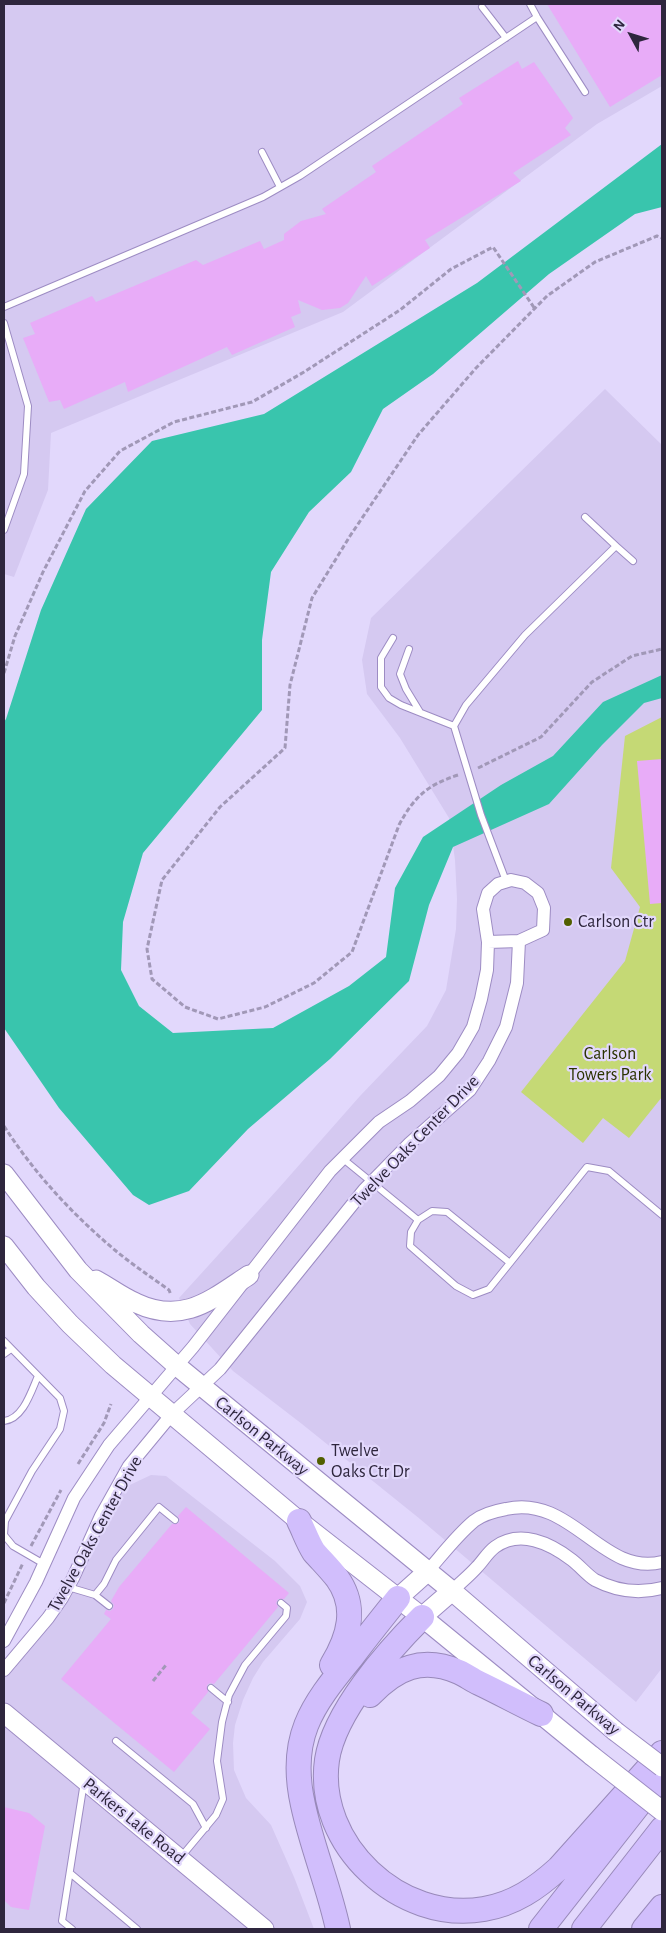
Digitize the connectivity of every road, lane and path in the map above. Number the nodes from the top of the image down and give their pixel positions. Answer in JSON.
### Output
{"nodes":[{"id":1,"x":530,"y":4,"type":"edge"},
{"id":2,"x":482,"y":6,"type":"dead end"},
{"id":3,"x":537,"y":17,"type":"junction"},
{"id":4,"x":506,"y":38,"type":"junction"},
{"id":5,"x":585,"y":92,"type":"dead end"},
{"id":6,"x":262,"y":152,"type":"dead end"},
{"id":7,"x":280,"y":187,"type":"junction"},
{"id":8,"x":4,"y":307,"type":"edge"},
{"id":9,"x":535,"y":309,"type":"dead end"},
{"id":10,"x":4,"y":323,"type":"edge"},
{"id":11,"x":585,"y":517,"type":"dead end"},
{"id":12,"x":4,"y":530,"type":"edge"},
{"id":13,"x":616,"y":546,"type":"junction"},
{"id":14,"x":633,"y":561,"type":"dead end"},
{"id":15,"x":394,"y":638,"type":"dead end"},
{"id":16,"x":409,"y":649,"type":"dead end"},
{"id":17,"x":4,"y":673,"type":"edge"},
{"id":18,"x":420,"y":712,"type":"junction"},
{"id":19,"x":454,"y":726,"type":"junction"},
{"id":20,"x":506,"y":881,"type":"junction"},
{"id":21,"x":519,"y":941,"type":"junction"},
{"id":22,"x":488,"y":942,"type":"junction"},
{"id":23,"x":4,"y":1126,"type":"edge"},
{"id":24,"x":342,"y":1158,"type":"junction"},
{"id":25,"x":4,"y":1174,"type":"edge"},
{"id":26,"x":372,"y":1182,"type":"junction"},
{"id":27,"x":662,"y":1215,"type":"edge"},
{"id":28,"x":418,"y":1220,"type":"junction"},
{"id":29,"x":4,"y":1246,"type":"edge"},
{"id":30,"x":510,"y":1263,"type":"junction"},
{"id":31,"x":78,"y":1270,"type":"junction"},
{"id":32,"x":249,"y":1275,"type":"junction"},
{"id":33,"x":172,"y":1297,"type":"dead end"},
{"id":34,"x":4,"y":1341,"type":"edge"},
{"id":35,"x":11,"y":1349,"type":"junction"},
{"id":36,"x":4,"y":1354,"type":"edge"},
{"id":37,"x":176,"y":1366,"type":"junction"},
{"id":38,"x":38,"y":1376,"type":"junction"},
{"id":39,"x":202,"y":1387,"type":"junction"},
{"id":40,"x":151,"y":1396,"type":"junction"},
{"id":41,"x":172,"y":1414,"type":"junction"},
{"id":42,"x":4,"y":1421,"type":"edge"},
{"id":43,"x":175,"y":1520,"type":"dead end"},
{"id":44,"x":299,"y":1521,"type":"junction"},
{"id":45,"x":662,"y":1562,"type":"edge"},
{"id":46,"x":44,"y":1564,"type":"junction"},
{"id":47,"x":427,"y":1572,"type":"junction"},
{"id":48,"x":68,"y":1587,"type":"junction"},
{"id":49,"x":662,"y":1588,"type":"edge"},
{"id":50,"x":452,"y":1592,"type":"junction"},
{"id":51,"x":95,"y":1595,"type":"junction"},
{"id":52,"x":398,"y":1598,"type":"junction"},
{"id":53,"x":281,"y":1603,"type":"dead end"},
{"id":54,"x":109,"y":1606,"type":"dead end"},
{"id":55,"x":422,"y":1617,"type":"junction"},
{"id":56,"x":4,"y":1641,"type":"edge"},
{"id":57,"x":166,"y":1665,"type":"dead end"},
{"id":58,"x":4,"y":1670,"type":"edge"},
{"id":59,"x":153,"y":1681,"type":"dead end"},
{"id":60,"x":211,"y":1688,"type":"dead end"},
{"id":61,"x":228,"y":1702,"type":"junction"},
{"id":62,"x":314,"y":1708,"type":"junction"},
{"id":63,"x":4,"y":1713,"type":"edge"},
{"id":64,"x":541,"y":1714,"type":"junction"},
{"id":65,"x":334,"y":1735,"type":"junction"},
{"id":66,"x":116,"y":1741,"type":"dead end"},
{"id":67,"x":662,"y":1754,"type":"edge"},
{"id":68,"x":662,"y":1768,"type":"edge"},
{"id":69,"x":662,"y":1774,"type":"edge"},
{"id":70,"x":84,"y":1781,"type":"junction"},
{"id":71,"x":662,"y":1812,"type":"edge"},
{"id":72,"x":206,"y":1828,"type":"junction"},
{"id":73,"x":662,"y":1829,"type":"edge"},
{"id":74,"x":180,"y":1858,"type":"junction"},
{"id":75,"x":70,"y":1873,"type":"junction"},
{"id":76,"x":662,"y":1907,"type":"edge"},
{"id":77,"x":72,"y":1929,"type":"edge"},
{"id":78,"x":137,"y":1929,"type":"edge"},
{"id":79,"x":264,"y":1929,"type":"edge"},
{"id":80,"x":338,"y":1929,"type":"edge"},
{"id":81,"x":541,"y":1929,"type":"edge"},
{"id":82,"x":584,"y":1929,"type":"edge"},
{"id":83,"x":644,"y":1929,"type":"edge"}],
"edges":[{"from":1,"to":3,"type":"lane"},
{"from":2,"to":4,"type":"lane"},
{"from":3,"to":4,"type":"lane"},
{"from":3,"to":5,"type":"lane"},
{"from":4,"to":7,"type":"lane"},
{"from":6,"to":7,"type":"lane"},
{"from":7,"to":8,"type":"lane"},
{"from":9,"to":17,"type":"path"},
{"from":10,"to":12,"type":"lane"},
{"from":11,"to":13,"type":"lane"},
{"from":13,"to":14,"type":"lane"},
{"from":13,"to":19,"type":"lane"},
{"from":15,"to":18,"type":"lane"},
{"from":16,"to":18,"type":"lane"},
{"from":18,"to":19,"type":"lane"},
{"from":19,"to":20,"type":"lane"},
{"from":20,"to":21,"type":"street"},
{"from":20,"to":22,"type":"street","name":"Twelve Oaks Center Drive"},
{"from":21,"to":22,"type":"street"},
{"from":21,"to":26,"type":"street","name":"Twelve Oaks Center Drive"},
{"from":22,"to":24,"type":"street","name":"Twelve Oaks Center Drive"},
{"from":23,"to":33,"type":"path"},
{"from":24,"to":26,"type":"lane"},
{"from":24,"to":32,"type":"street","name":"Twelve Oaks Center Drive"},
{"from":25,"to":31,"type":"main road","name":"Carlson Parkway"},
{"from":26,"to":28,"type":"lane"},
{"from":26,"to":39,"type":"street","name":"Twelve Oaks Center Drive"},
{"from":27,"to":30,"type":"lane"},
{"from":28,"to":30,"type":"lane"},
{"from":28,"to":30,"type":"lane"},
{"from":29,"to":40,"type":"main road","name":"Carlson Parkway"},
{"from":31,"to":32,"type":"main road"},
{"from":31,"to":37,"type":"main road","name":"Carlson Parkway"},
{"from":32,"to":37,"type":"street","name":"Twelve Oaks Center Drive"},
{"from":34,"to":35,"type":"lane"},
{"from":35,"to":36,"type":"lane"},
{"from":35,"to":38,"type":"lane"},
{"from":37,"to":39,"type":"main road","name":"Carlson Parkway"},
{"from":37,"to":40,"type":"street","name":"Twelve Oaks Center Drive"},
{"from":38,"to":42,"type":"lane"},
{"from":38,"to":46,"type":"lane"},
{"from":39,"to":41,"type":"street","name":"Twelve Oaks Center Drive"},
{"from":39,"to":47,"type":"main road","name":"Carlson Parkway"},
{"from":40,"to":41,"type":"main road","name":"Carlson Parkway"},
{"from":40,"to":46,"type":"street","name":"Twelve Oaks Center Drive"},
{"from":41,"to":44,"type":"main road","name":"Carlson Parkway"},
{"from":41,"to":48,"type":"street","name":"Twelve Oaks Center Drive"},
{"from":43,"to":51,"type":"lane"},
{"from":44,"to":52,"type":"main road","name":"Carlson Parkway"},
{"from":44,"to":62,"type":"highway"},
{"from":45,"to":47,"type":"street"},
{"from":46,"to":56,"type":"street","name":"Twelve Oaks Center Drive"},
{"from":47,"to":50,"type":"main road","name":"Carlson Parkway"},
{"from":47,"to":52,"type":"main road"},
{"from":48,"to":51,"type":"lane"},
{"from":48,"to":58,"type":"street","name":"Twelve Oaks Center Drive"},
{"from":49,"to":50,"type":"street"},
{"from":50,"to":55,"type":"main road"},
{"from":50,"to":68,"type":"main road","name":"Carlson Parkway","bridge":true},
{"from":51,"to":54,"type":"lane"},
{"from":52,"to":55,"type":"main road","name":"Carlson Parkway"},
{"from":52,"to":62,"type":"highway"},
{"from":53,"to":61,"type":"lane"},
{"from":55,"to":64,"type":"main road","name":"Carlson Parkway"},
{"from":55,"to":65,"type":"highway"},
{"from":57,"to":59,"type":"path"},
{"from":60,"to":61,"type":"lane"},
{"from":61,"to":72,"type":"lane"},
{"from":62,"to":80,"type":"highway"},
{"from":63,"to":70,"type":"main road","name":"Parkers Lake Road"},
{"from":64,"to":65,"type":"highway"},
{"from":64,"to":71,"type":"main road","name":"Carlson Parkway","bridge":true},
{"from":65,"to":67,"type":"highway"},
{"from":66,"to":72,"type":"lane"},
{"from":69,"to":81,"type":"highway"},
{"from":70,"to":74,"type":"main road","name":"Parkers Lake Road"},
{"from":70,"to":75,"type":"lane"},
{"from":72,"to":74,"type":"lane"},
{"from":73,"to":82,"type":"highway"},
{"from":74,"to":79,"type":"main road","name":"Parkers Lake Road"},
{"from":75,"to":77,"type":"lane"},
{"from":75,"to":78,"type":"lane"},
{"from":76,"to":83,"type":"highway"}]}
